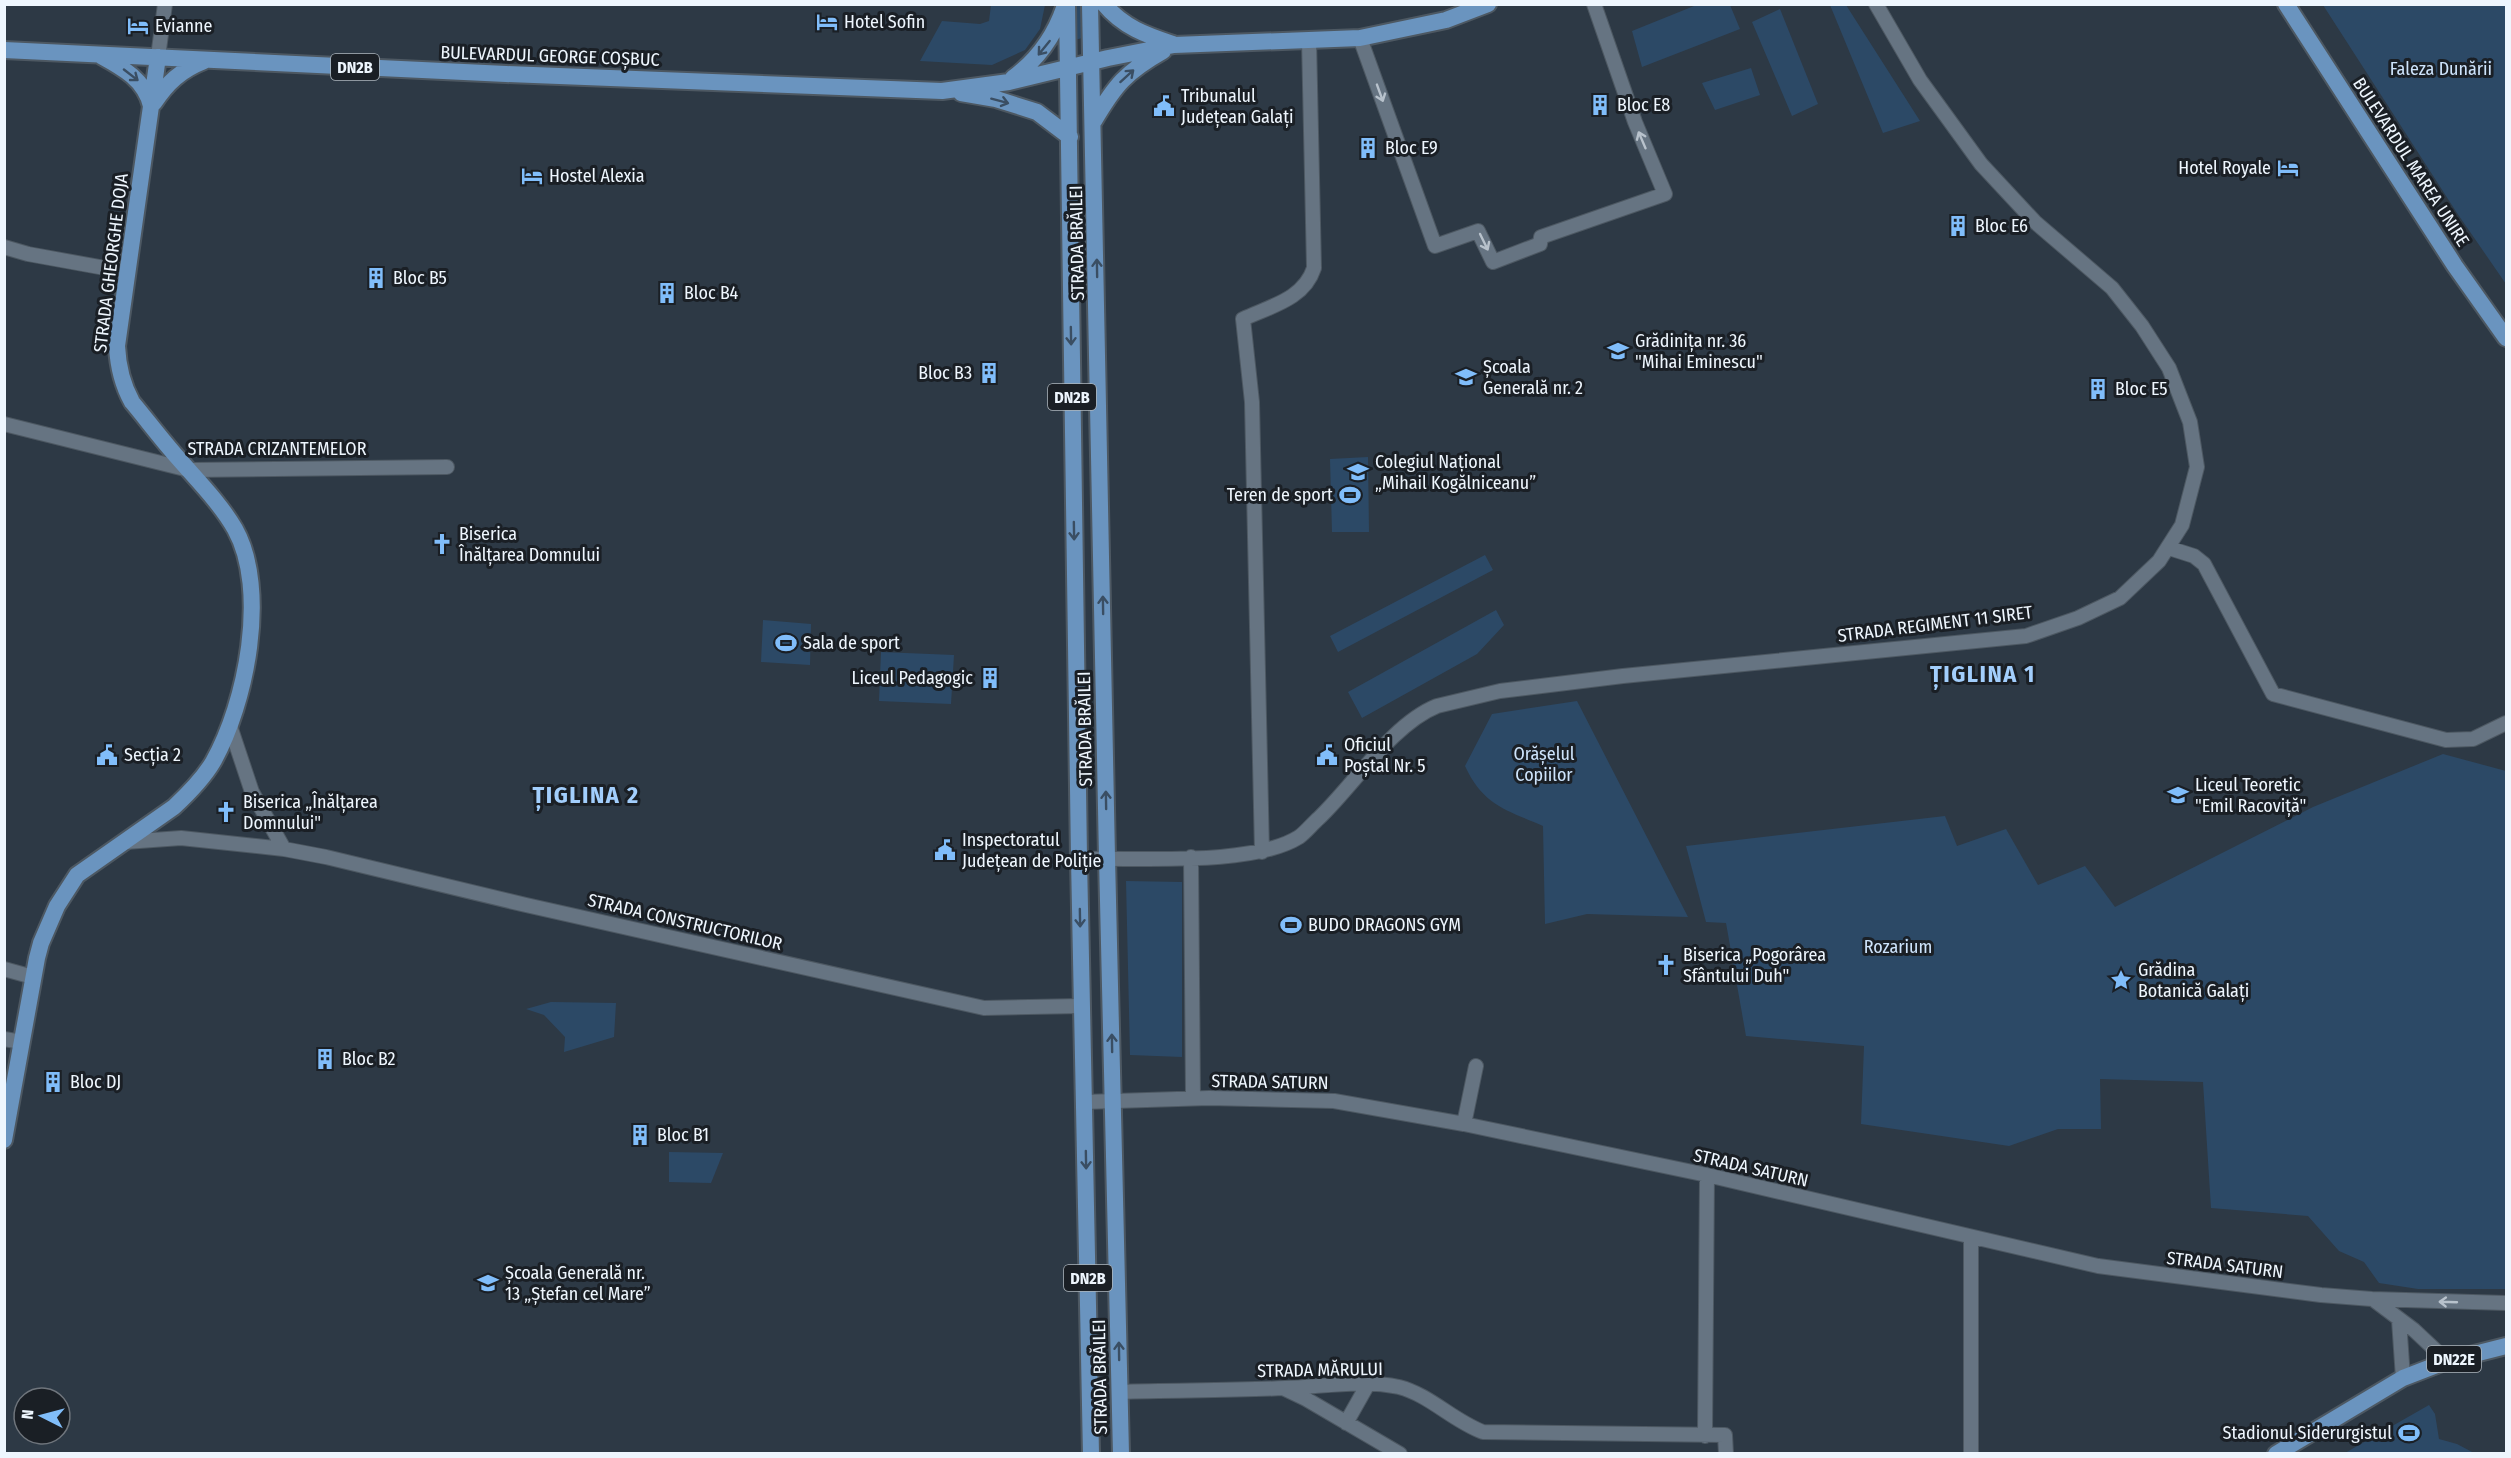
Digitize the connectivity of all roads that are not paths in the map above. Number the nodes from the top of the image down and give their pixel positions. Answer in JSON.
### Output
{"nodes":[{"id":1,"x":165,"y":4,"type":"edge"},
{"id":2,"x":1066,"y":4,"type":"edge"},
{"id":3,"x":1090,"y":4,"type":"edge"},
{"id":4,"x":1104,"y":4,"type":"edge"},
{"id":5,"x":1488,"y":4,"type":"edge"},
{"id":6,"x":1594,"y":4,"type":"edge"},
{"id":7,"x":1876,"y":4,"type":"edge"},
{"id":8,"x":2286,"y":4,"type":"edge"},
{"id":9,"x":1360,"y":38,"type":"junction"},
{"id":10,"x":1309,"y":40,"type":"junction"},
{"id":11,"x":1174,"y":45,"type":"junction"},
{"id":12,"x":4,"y":50,"type":"edge"},
{"id":13,"x":97,"y":54,"type":"junction"},
{"id":14,"x":158,"y":57,"type":"junction"},
{"id":15,"x":204,"y":61,"type":"junction"},
{"id":16,"x":1091,"y":61,"type":"junction"},
{"id":17,"x":1068,"y":68,"type":"junction"},
{"id":18,"x":1009,"y":82,"type":"junction"},
{"id":19,"x":942,"y":91,"type":"junction"},
{"id":20,"x":151,"y":106,"type":"junction"},
{"id":21,"x":1094,"y":121,"type":"junction"},
{"id":22,"x":1070,"y":137,"type":"junction"},
{"id":23,"x":4,"y":247,"type":"edge"},
{"id":24,"x":127,"y":272,"type":"junction"},
{"id":25,"x":2506,"y":338,"type":"edge"},
{"id":26,"x":4,"y":424,"type":"edge"},
{"id":27,"x":447,"y":467,"type":"dead end"},
{"id":28,"x":189,"y":470,"type":"junction"},
{"id":29,"x":2169,"y":548,"type":"junction"},
{"id":30,"x":2506,"y":723,"type":"edge"},
{"id":31,"x":230,"y":726,"type":"junction"},
{"id":32,"x":125,"y":842,"type":"junction"},
{"id":33,"x":284,"y":849,"type":"junction"},
{"id":34,"x":1262,"y":852,"type":"junction"},
{"id":35,"x":1191,"y":857,"type":"junction"},
{"id":36,"x":1107,"y":858,"type":"junction"},
{"id":37,"x":1079,"y":859,"type":"junction"},
{"id":38,"x":4,"y":969,"type":"edge"},
{"id":39,"x":33,"y":977,"type":"junction"},
{"id":40,"x":1082,"y":1006,"type":"junction"},
{"id":41,"x":4,"y":1039,"type":"edge"},
{"id":42,"x":22,"y":1042,"type":"junction"},
{"id":43,"x":1476,"y":1066,"type":"dead end"},
{"id":44,"x":1193,"y":1098,"type":"junction"},
{"id":45,"x":1114,"y":1101,"type":"junction"},
{"id":46,"x":1084,"y":1102,"type":"junction"},
{"id":47,"x":1464,"y":1124,"type":"junction"},
{"id":48,"x":4,"y":1140,"type":"edge"},
{"id":49,"x":1707,"y":1175,"type":"junction"},
{"id":50,"x":1971,"y":1238,"type":"junction"},
{"id":51,"x":2372,"y":1299,"type":"junction"},
{"id":52,"x":2506,"y":1303,"type":"edge"},
{"id":53,"x":2399,"y":1320,"type":"junction"},
{"id":54,"x":2506,"y":1346,"type":"edge"},
{"id":55,"x":2447,"y":1361,"type":"junction"},
{"id":56,"x":2403,"y":1378,"type":"junction"},
{"id":57,"x":1368,"y":1384,"type":"junction"},
{"id":58,"x":1283,"y":1389,"type":"junction"},
{"id":59,"x":1120,"y":1392,"type":"junction"},
{"id":60,"x":1346,"y":1423,"type":"junction"},
{"id":61,"x":1705,"y":1436,"type":"junction"},
{"id":62,"x":1091,"y":1454,"type":"edge"},
{"id":63,"x":1121,"y":1454,"type":"edge"},
{"id":64,"x":1400,"y":1454,"type":"edge"},
{"id":65,"x":1726,"y":1454,"type":"edge"},
{"id":66,"x":1971,"y":1454,"type":"edge"},
{"id":67,"x":2276,"y":1454,"type":"edge"}],
"edges":[{"from":1,"to":14,"type":"street"},
{"from":2,"to":17,"type":"main road","name":"STRADA BRĂILEI"},
{"from":2,"to":18,"type":"main road","one_way":true},
{"from":3,"to":16,"type":"main road","name":"STRADA BRĂILEI"},
{"from":4,"to":11,"type":"main road"},
{"from":5,"to":9,"type":"main road"},
{"from":9,"to":6,"type":"street","one_way":true},
{"from":7,"to":29,"type":"street","name":"STRADA REGIMENT 11 SIRET"},
{"from":8,"to":25,"type":"main road","name":"BULEVARDUL MAREA UNIRE"},
{"from":9,"to":10,"type":"main road"},
{"from":10,"to":11,"type":"main road"},
{"from":10,"to":34,"type":"street"},
{"from":11,"to":16,"type":"main road"},
{"from":21,"to":11,"type":"main road","one_way":true},
{"from":12,"to":13,"type":"main road","name":"BULEVARDUL GEORGE COȘBUC","number":"DN2B"},
{"from":13,"to":14,"type":"main road","name":"BULEVARDUL GEORGE COȘBUC","number":"DN2B"},
{"from":13,"to":20,"type":"main road","one_way":true},
{"from":14,"to":15,"type":"main road","name":"BULEVARDUL GEORGE COȘBUC","number":"DN2B"},
{"from":14,"to":20,"type":"main road","name":"STRADA GHEORGHE DOJA"},
{"from":15,"to":19,"type":"main road","name":"BULEVARDUL GEORGE COȘBUC","number":"DN2B"},
{"from":15,"to":20,"type":"main road"},
{"from":16,"to":17,"type":"main road","name":"BULEVARDUL GEORGE COȘBUC","number":"DN2B"},
{"from":16,"to":21,"type":"main road","name":"STRADA BRĂILEI","number":"DN2B"},
{"from":17,"to":18,"type":"main road","name":"BULEVARDUL GEORGE COȘBUC","number":"DN2B"},
{"from":17,"to":22,"type":"main road","name":"STRADA BRĂILEI","number":"DN2B"},
{"from":18,"to":19,"type":"main road","name":"BULEVARDUL GEORGE COȘBUC","number":"DN2B"},
{"from":19,"to":22,"type":"main road","number":"DN2B","one_way":true},
{"from":20,"to":24,"type":"main road","name":"STRADA GHEORGHE DOJA"},
{"from":36,"to":21,"type":"main road","name":"STRADA BRĂILEI","number":"DN2B","one_way":true},
{"from":22,"to":37,"type":"main road","name":"STRADA BRĂILEI","number":"DN2B","one_way":true},
{"from":23,"to":24,"type":"street"},
{"from":24,"to":28,"type":"main road","name":"STRADA GHEORGHE DOJA"},
{"from":26,"to":28,"type":"street","name":"STRADA CRIZANTEMELOR"},
{"from":27,"to":28,"type":"street","name":"STRADA CRIZANTEMELOR"},
{"from":28,"to":31,"type":"main road","name":"STRADA GHEORGHE DOJA"},
{"from":29,"to":30,"type":"street"},
{"from":29,"to":34,"type":"street","name":"STRADA REGIMENT 11 SIRET"},
{"from":31,"to":32,"type":"main road","name":"STRADA GHEORGHE DOJA"},
{"from":31,"to":33,"type":"street"},
{"from":32,"to":33,"type":"street","name":"STRADA CONSTRUCTORILOR"},
{"from":32,"to":39,"type":"main road","name":"STRADA GHEORGHE DOJA"},
{"from":33,"to":40,"type":"street","name":"STRADA CONSTRUCTORILOR"},
{"from":34,"to":35,"type":"street","name":"STRADA REGIMENT 11 SIRET"},
{"from":35,"to":36,"type":"street","name":"STRADA REGIMENT 11 SIRET"},
{"from":35,"to":44,"type":"street"},
{"from":36,"to":37,"type":"street","name":"STRADA REGIMENT 11 SIRET"},
{"from":45,"to":36,"type":"main road","name":"STRADA BRĂILEI","number":"DN2B","one_way":true},
{"from":37,"to":40,"type":"main road","name":"STRADA BRĂILEI","number":"DN2B","one_way":true},
{"from":38,"to":39,"type":"street"},
{"from":39,"to":42,"type":"main road","name":"STRADA GHEORGHE DOJA"},
{"from":40,"to":46,"type":"main road","name":"STRADA BRĂILEI","number":"DN2B"},
{"from":41,"to":42,"type":"street"},
{"from":42,"to":48,"type":"main road","name":"STRADA GHEORGHE DOJA"},
{"from":43,"to":47,"type":"street"},
{"from":44,"to":45,"type":"street","name":"STRADA SATURN"},
{"from":44,"to":47,"type":"street","name":"STRADA SATURN"},
{"from":45,"to":46,"type":"street","name":"STRADA SATURN"},
{"from":59,"to":45,"type":"main road","name":"STRADA BRĂILEI","number":"DN2B","one_way":true},
{"from":46,"to":62,"type":"main road","name":"STRADA BRĂILEI","number":"DN2B","one_way":true},
{"from":47,"to":49,"type":"street","name":"STRADA SATURN"},
{"from":49,"to":50,"type":"street","name":"STRADA SATURN"},
{"from":49,"to":61,"type":"street"},
{"from":50,"to":51,"type":"street","name":"STRADA SATURN"},
{"from":50,"to":66,"type":"street"},
{"from":52,"to":51,"type":"street","name":"STRADA SATURN","one_way":true},
{"from":51,"to":53,"type":"street"},
{"from":53,"to":55,"type":"street"},
{"from":53,"to":56,"type":"street"},
{"from":54,"to":55,"type":"main road","number":"DN22E"},
{"from":55,"to":56,"type":"main road","number":"DN22E"},
{"from":56,"to":67,"type":"main road","number":"DN22E"},
{"from":57,"to":58,"type":"street","name":"STRADA MĂRULUI"},
{"from":57,"to":60,"type":"street"},
{"from":57,"to":61,"type":"street","name":"STRADA MĂRULUI"},
{"from":58,"to":59,"type":"street","name":"STRADA MĂRULUI"},
{"from":58,"to":60,"type":"street"},
{"from":59,"to":63,"type":"main road","name":"STRADA BRĂILEI","number":"DN2B"},
{"from":60,"to":64,"type":"street"},
{"from":61,"to":65,"type":"street","name":"STRADA MĂRULUI"}]}
